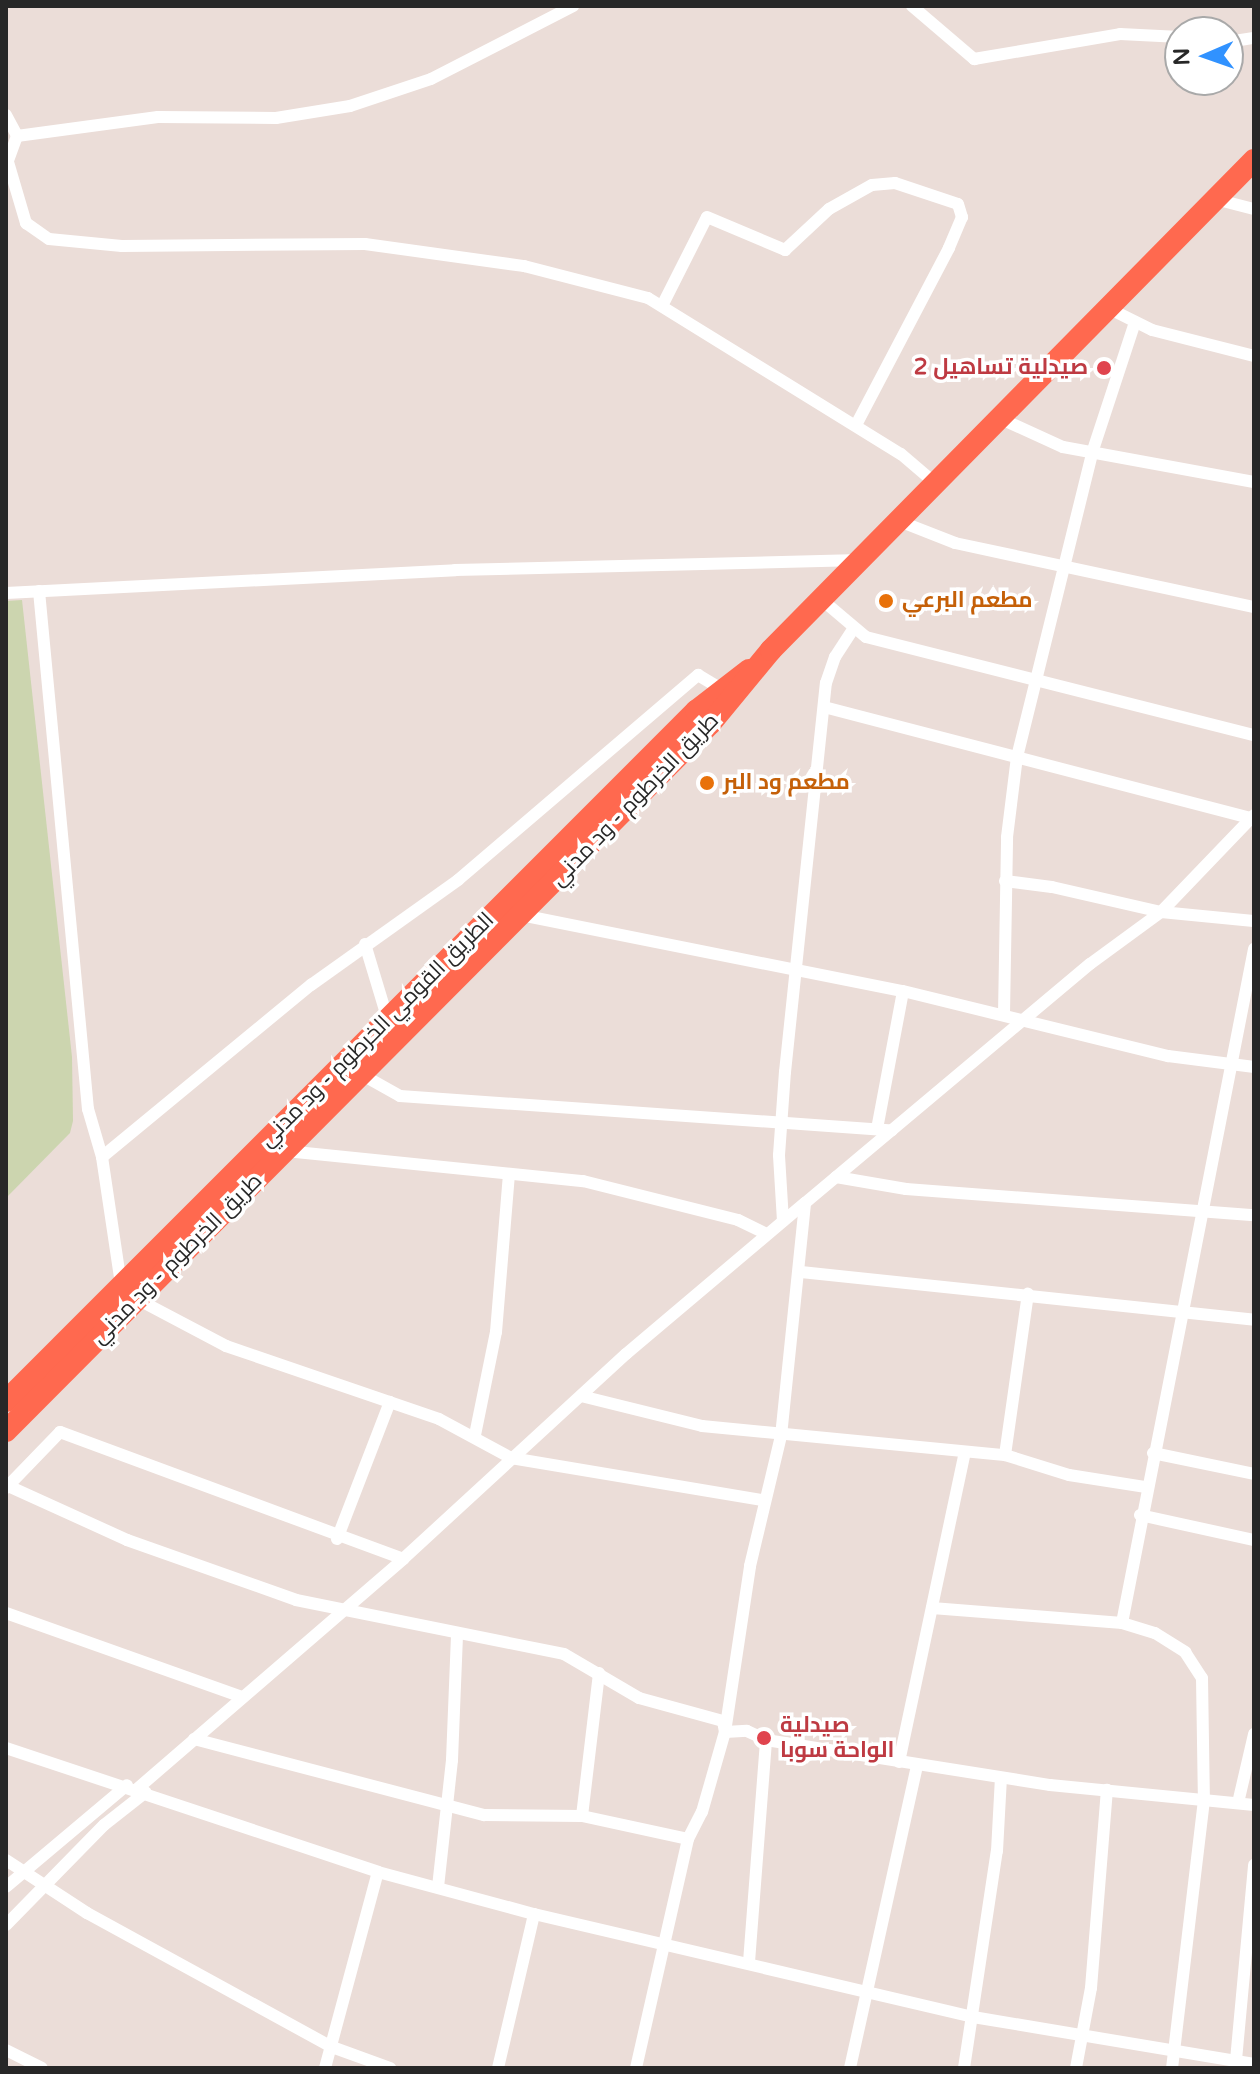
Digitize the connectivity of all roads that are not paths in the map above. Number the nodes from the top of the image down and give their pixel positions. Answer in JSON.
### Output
{"nodes":[{"id":1,"x":573,"y":6,"type":"edge"},
{"id":2,"x":912,"y":6,"type":"edge"},
{"id":3,"x":1164,"y":36,"type":"edge"},
{"id":4,"x":6,"y":115,"type":"edge"},
{"id":5,"x":17,"y":136,"type":"junction"},
{"id":6,"x":1254,"y":160,"type":"edge"},
{"id":7,"x":7,"y":164,"type":"edge"},
{"id":8,"x":1215,"y":199,"type":"junction"},
{"id":9,"x":1254,"y":209,"type":"edge"},
{"id":10,"x":663,"y":304,"type":"junction"},
{"id":11,"x":1108,"y":308,"type":"junction"},
{"id":12,"x":1135,"y":322,"type":"junction"},
{"id":13,"x":1254,"y":356,"type":"edge"},
{"id":14,"x":999,"y":418,"type":"junction"},
{"id":15,"x":856,"y":425,"type":"junction"},
{"id":16,"x":1092,"y":453,"type":"junction"},
{"id":17,"x":1254,"y":482,"type":"edge"},
{"id":18,"x":935,"y":483,"type":"junction"},
{"id":19,"x":899,"y":521,"type":"junction"},
{"id":20,"x":860,"y":560,"type":"junction"},
{"id":21,"x":1064,"y":564,"type":"junction"},
{"id":22,"x":39,"y":591,"type":"junction"},
{"id":23,"x":6,"y":593,"type":"edge"},
{"id":24,"x":821,"y":599,"type":"junction"},
{"id":25,"x":1254,"y":607,"type":"edge"},
{"id":26,"x":852,"y":631,"type":"junction"},
{"id":27,"x":1035,"y":678,"type":"junction"},
{"id":28,"x":727,"y":693,"type":"junction"},
{"id":29,"x":824,"y":707,"type":"junction"},
{"id":30,"x":1254,"y":735,"type":"edge"},
{"id":31,"x":1017,"y":757,"type":"junction"},
{"id":32,"x":1252,"y":816,"type":"edge"},
{"id":33,"x":1005,"y":881,"type":"junction"},
{"id":34,"x":1161,"y":912,"type":"junction"},
{"id":35,"x":521,"y":915,"type":"junction"},
{"id":36,"x":1254,"y":921,"type":"edge"},
{"id":37,"x":365,"y":944,"type":"junction"},
{"id":38,"x":1254,"y":949,"type":"edge"},
{"id":39,"x":794,"y":969,"type":"junction"},
{"id":40,"x":903,"y":991,"type":"junction"},
{"id":41,"x":1004,"y":1014,"type":"junction"},
{"id":42,"x":1023,"y":1019,"type":"junction"},
{"id":43,"x":388,"y":1020,"type":"junction"},
{"id":44,"x":1234,"y":1065,"type":"junction"},
{"id":45,"x":1254,"y":1067,"type":"edge"},
{"id":46,"x":359,"y":1073,"type":"junction"},
{"id":47,"x":781,"y":1124,"type":"junction"},
{"id":48,"x":877,"y":1129,"type":"junction"},
{"id":49,"x":892,"y":1130,"type":"junction"},
{"id":50,"x":286,"y":1151,"type":"junction"},
{"id":51,"x":102,"y":1157,"type":"junction"},
{"id":52,"x":509,"y":1175,"type":"junction"},
{"id":53,"x":836,"y":1177,"type":"junction"},
{"id":54,"x":805,"y":1203,"type":"junction"},
{"id":55,"x":1203,"y":1214,"type":"junction"},
{"id":56,"x":1254,"y":1215,"type":"edge"},
{"id":57,"x":783,"y":1221,"type":"junction"},
{"id":58,"x":767,"y":1234,"type":"junction"},
{"id":59,"x":801,"y":1272,"type":"junction"},
{"id":60,"x":129,"y":1291,"type":"junction"},
{"id":61,"x":1028,"y":1294,"type":"junction"},
{"id":62,"x":1181,"y":1310,"type":"junction"},
{"id":63,"x":1254,"y":1320,"type":"edge"},
{"id":64,"x":581,"y":1396,"type":"junction"},
{"id":65,"x":6,"y":1401,"type":"edge"},
{"id":66,"x":390,"y":1402,"type":"junction"},
{"id":67,"x":6,"y":1431,"type":"edge"},
{"id":68,"x":475,"y":1435,"type":"junction"},
{"id":69,"x":781,"y":1436,"type":"junction"},
{"id":70,"x":965,"y":1452,"type":"junction"},
{"id":71,"x":1153,"y":1453,"type":"junction"},
{"id":72,"x":1005,"y":1455,"type":"junction"},
{"id":73,"x":511,"y":1458,"type":"junction"},
{"id":74,"x":1254,"y":1474,"type":"edge"},
{"id":75,"x":7,"y":1487,"type":"edge"},
{"id":76,"x":1146,"y":1487,"type":"junction"},
{"id":77,"x":763,"y":1500,"type":"junction"},
{"id":78,"x":1140,"y":1515,"type":"junction"},
{"id":79,"x":337,"y":1539,"type":"junction"},
{"id":80,"x":1254,"y":1540,"type":"edge"},
{"id":81,"x":403,"y":1559,"type":"junction"},
{"id":82,"x":932,"y":1608,"type":"junction"},
{"id":83,"x":343,"y":1612,"type":"junction"},
{"id":84,"x":6,"y":1613,"type":"edge"},
{"id":85,"x":1122,"y":1623,"type":"junction"},
{"id":86,"x":457,"y":1633,"type":"junction"},
{"id":87,"x":599,"y":1673,"type":"junction"},
{"id":88,"x":242,"y":1697,"type":"junction"},
{"id":89,"x":725,"y":1732,"type":"junction"},
{"id":90,"x":1254,"y":1734,"type":"edge"},
{"id":91,"x":194,"y":1739,"type":"junction"},
{"id":92,"x":766,"y":1740,"type":"junction"},
{"id":93,"x":6,"y":1748,"type":"edge"},
{"id":94,"x":899,"y":1762,"type":"junction"},
{"id":95,"x":917,"y":1765,"type":"junction"},
{"id":96,"x":1001,"y":1778,"type":"junction"},
{"id":97,"x":136,"y":1789,"type":"junction"},
{"id":98,"x":1107,"y":1790,"type":"junction"},
{"id":99,"x":1204,"y":1800,"type":"junction"},
{"id":100,"x":1238,"y":1803,"type":"junction"},
{"id":101,"x":1254,"y":1805,"type":"edge"},
{"id":102,"x":446,"y":1807,"type":"junction"},
{"id":103,"x":582,"y":1816,"type":"junction"},
{"id":104,"x":688,"y":1839,"type":"junction"},
{"id":105,"x":6,"y":1860,"type":"edge"},
{"id":106,"x":1254,"y":1865,"type":"edge"},
{"id":107,"x":25,"y":1872,"type":"junction"},
{"id":108,"x":378,"y":1872,"type":"junction"},
{"id":109,"x":6,"y":1887,"type":"edge"},
{"id":110,"x":47,"y":1887,"type":"junction"},
{"id":111,"x":438,"y":1887,"type":"junction"},
{"id":112,"x":534,"y":1914,"type":"junction"},
{"id":113,"x":6,"y":1925,"type":"edge"},
{"id":114,"x":666,"y":1942,"type":"junction"},
{"id":115,"x":749,"y":1962,"type":"junction"},
{"id":116,"x":868,"y":1993,"type":"junction"},
{"id":117,"x":973,"y":2017,"type":"junction"},
{"id":118,"x":1083,"y":2037,"type":"junction"},
{"id":119,"x":332,"y":2047,"type":"junction"},
{"id":120,"x":1175,"y":2049,"type":"junction"},
{"id":121,"x":6,"y":2050,"type":"edge"},
{"id":122,"x":1236,"y":2060,"type":"junction"},
{"id":123,"x":1254,"y":2064,"type":"edge"},
{"id":124,"x":42,"y":2068,"type":"edge"},
{"id":125,"x":325,"y":2068,"type":"edge"},
{"id":126,"x":390,"y":2068,"type":"edge"},
{"id":127,"x":498,"y":2068,"type":"edge"},
{"id":128,"x":636,"y":2068,"type":"edge"},
{"id":129,"x":850,"y":2068,"type":"edge"},
{"id":130,"x":964,"y":2068,"type":"edge"},
{"id":131,"x":1076,"y":2068,"type":"edge"},
{"id":132,"x":1172,"y":2068,"type":"edge"}],
"edges":[{"from":1,"to":5,"type":"street"},
{"from":2,"to":3,"type":"street"},
{"from":4,"to":5,"type":"street"},
{"from":5,"to":7,"type":"street"},
{"from":6,"to":8,"type":"highway"},
{"from":7,"to":10,"type":"street"},
{"from":8,"to":9,"type":"street"},
{"from":8,"to":11,"type":"highway"},
{"from":10,"to":15,"type":"street"},
{"from":10,"to":15,"type":"street"},
{"from":11,"to":12,"type":"street"},
{"from":11,"to":14,"type":"highway"},
{"from":12,"to":13,"type":"street"},
{"from":12,"to":16,"type":"street"},
{"from":14,"to":16,"type":"street"},
{"from":14,"to":18,"type":"highway"},
{"from":15,"to":18,"type":"street"},
{"from":16,"to":17,"type":"street"},
{"from":16,"to":21,"type":"street"},
{"from":18,"to":19,"type":"highway"},
{"from":19,"to":20,"type":"highway"},
{"from":19,"to":21,"type":"street"},
{"from":20,"to":22,"type":"street"},
{"from":20,"to":24,"type":"highway"},
{"from":21,"to":25,"type":"street"},
{"from":21,"to":27,"type":"street"},
{"from":22,"to":23,"type":"street"},
{"from":22,"to":51,"type":"street"},
{"from":24,"to":26,"type":"street"},
{"from":24,"to":28,"type":"highway","name":"الطريق القومي الخرطوم - ود مدني"},
{"from":26,"to":27,"type":"street"},
{"from":26,"to":29,"type":"street"},
{"from":27,"to":30,"type":"street"},
{"from":27,"to":31,"type":"street"},
{"from":28,"to":35,"type":"highway","name":"طريق الخرطوم - ود مدني"},
{"from":28,"to":37,"type":"street"},
{"from":28,"to":43,"type":"highway","name":"الطريق القومي الخرطوم - ود مدني"},
{"from":29,"to":31,"type":"street"},
{"from":29,"to":39,"type":"street"},
{"from":31,"to":32,"type":"street"},
{"from":31,"to":33,"type":"street"},
{"from":32,"to":34,"type":"street"},
{"from":33,"to":34,"type":"street"},
{"from":33,"to":41,"type":"street"},
{"from":34,"to":36,"type":"street"},
{"from":34,"to":42,"type":"street"},
{"from":35,"to":39,"type":"street"},
{"from":35,"to":46,"type":"highway","name":"طريق الخرطوم - ود مدني"},
{"from":37,"to":43,"type":"street"},
{"from":37,"to":51,"type":"street"},
{"from":38,"to":44,"type":"street"},
{"from":39,"to":40,"type":"street"},
{"from":39,"to":47,"type":"street"},
{"from":40,"to":41,"type":"street"},
{"from":40,"to":48,"type":"street"},
{"from":41,"to":42,"type":"street"},
{"from":42,"to":44,"type":"street"},
{"from":42,"to":49,"type":"street"},
{"from":43,"to":60,"type":"highway","name":"الطريق القومي الخرطوم - ود مدني"},
{"from":44,"to":45,"type":"street"},
{"from":44,"to":55,"type":"street"},
{"from":46,"to":47,"type":"street"},
{"from":46,"to":50,"type":"highway","name":"طريق الخرطوم - ود مدني"},
{"from":47,"to":48,"type":"street"},
{"from":47,"to":57,"type":"street"},
{"from":48,"to":49,"type":"street"},
{"from":49,"to":53,"type":"street"},
{"from":50,"to":52,"type":"street"},
{"from":50,"to":60,"type":"highway","name":"طريق الخرطوم - ود مدني"},
{"from":51,"to":60,"type":"street"},
{"from":52,"to":58,"type":"street"},
{"from":52,"to":68,"type":"street"},
{"from":53,"to":54,"type":"street"},
{"from":53,"to":55,"type":"street"},
{"from":54,"to":57,"type":"street"},
{"from":54,"to":59,"type":"street"},
{"from":55,"to":56,"type":"street"},
{"from":55,"to":62,"type":"street"},
{"from":57,"to":58,"type":"street"},
{"from":58,"to":64,"type":"street"},
{"from":59,"to":61,"type":"street"},
{"from":59,"to":69,"type":"street"},
{"from":60,"to":65,"type":"highway","name":"الطريق القومي الخرطوم - ود مدني"},
{"from":60,"to":66,"type":"street"},
{"from":60,"to":67,"type":"highway","name":"طريق الخرطوم - ود مدني"},
{"from":61,"to":62,"type":"street"},
{"from":61,"to":72,"type":"street"},
{"from":62,"to":63,"type":"street"},
{"from":62,"to":71,"type":"street"},
{"from":64,"to":69,"type":"street"},
{"from":64,"to":73,"type":"street"},
{"from":66,"to":68,"type":"street"},
{"from":66,"to":79,"type":"street"},
{"from":68,"to":73,"type":"street"},
{"from":69,"to":70,"type":"street"},
{"from":69,"to":77,"type":"street"},
{"from":70,"to":72,"type":"street"},
{"from":70,"to":82,"type":"street"},
{"from":71,"to":74,"type":"street"},
{"from":71,"to":76,"type":"street"},
{"from":72,"to":76,"type":"street"},
{"from":73,"to":77,"type":"street"},
{"from":73,"to":81,"type":"street"},
{"from":75,"to":79,"type":"street"},
{"from":75,"to":83,"type":"street"},
{"from":76,"to":78,"type":"street"},
{"from":77,"to":89,"type":"street"},
{"from":78,"to":80,"type":"street"},
{"from":78,"to":85,"type":"street"},
{"from":79,"to":81,"type":"street"},
{"from":81,"to":83,"type":"street"},
{"from":82,"to":85,"type":"street"},
{"from":82,"to":94,"type":"street"},
{"from":83,"to":86,"type":"street"},
{"from":83,"to":88,"type":"street"},
{"from":84,"to":88,"type":"street"},
{"from":85,"to":99,"type":"street"},
{"from":86,"to":87,"type":"street"},
{"from":86,"to":102,"type":"street"},
{"from":87,"to":89,"type":"street"},
{"from":87,"to":103,"type":"street"},
{"from":88,"to":91,"type":"street"},
{"from":89,"to":92,"type":"street"},
{"from":89,"to":104,"type":"street"},
{"from":90,"to":100,"type":"street"},
{"from":91,"to":97,"type":"street"},
{"from":91,"to":102,"type":"street"},
{"from":92,"to":94,"type":"street"},
{"from":92,"to":115,"type":"street"},
{"from":93,"to":97,"type":"street"},
{"from":94,"to":95,"type":"street"},
{"from":95,"to":96,"type":"street"},
{"from":95,"to":116,"type":"street"},
{"from":96,"to":98,"type":"street"},
{"from":96,"to":117,"type":"street"},
{"from":97,"to":107,"type":"street"},
{"from":97,"to":108,"type":"street"},
{"from":97,"to":110,"type":"street"},
{"from":98,"to":99,"type":"street"},
{"from":98,"to":118,"type":"street"},
{"from":99,"to":100,"type":"street"},
{"from":99,"to":120,"type":"street"},
{"from":100,"to":101,"type":"street"},
{"from":102,"to":103,"type":"street"},
{"from":102,"to":111,"type":"street"},
{"from":103,"to":104,"type":"street"},
{"from":104,"to":114,"type":"street"},
{"from":105,"to":107,"type":"street"},
{"from":106,"to":122,"type":"street"},
{"from":107,"to":109,"type":"street"},
{"from":107,"to":110,"type":"street"},
{"from":108,"to":111,"type":"street"},
{"from":108,"to":119,"type":"street"},
{"from":110,"to":113,"type":"street"},
{"from":110,"to":119,"type":"street"},
{"from":111,"to":112,"type":"street"},
{"from":112,"to":114,"type":"street"},
{"from":112,"to":127,"type":"street"},
{"from":114,"to":115,"type":"street"},
{"from":114,"to":128,"type":"street"},
{"from":115,"to":116,"type":"street"},
{"from":116,"to":117,"type":"street"},
{"from":116,"to":129,"type":"street"},
{"from":117,"to":118,"type":"street"},
{"from":117,"to":130,"type":"street"},
{"from":118,"to":120,"type":"street"},
{"from":118,"to":131,"type":"street"},
{"from":119,"to":125,"type":"street"},
{"from":119,"to":126,"type":"street"},
{"from":120,"to":122,"type":"street"},
{"from":120,"to":132,"type":"street"},
{"from":121,"to":124,"type":"street"},
{"from":122,"to":123,"type":"street"}]}
